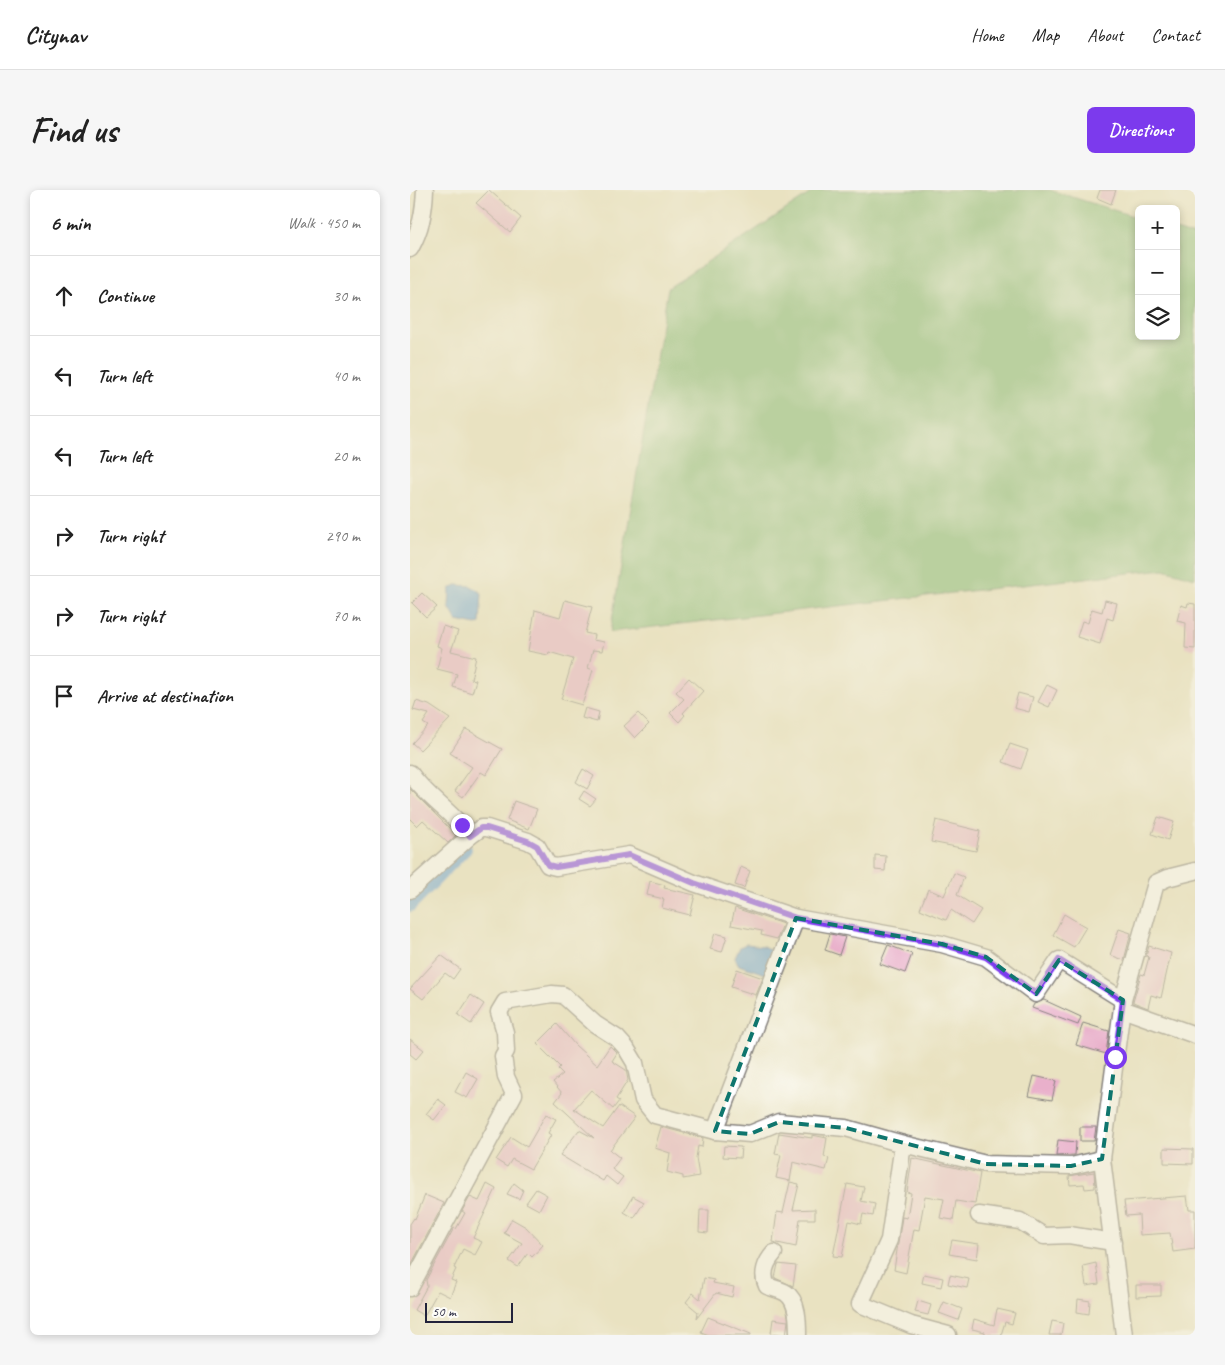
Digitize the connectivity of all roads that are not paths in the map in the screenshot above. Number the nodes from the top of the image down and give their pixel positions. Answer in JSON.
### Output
{"nodes":[{"id":1,"x":426,"y":190,"type":"edge"},
{"id":2,"x":410,"y":249,"type":"edge"},
{"id":3,"x":410,"y":772,"type":"edge"},
{"id":4,"x":470,"y":836,"type":"junction"},
{"id":5,"x":1195,"y":871,"type":"edge"},
{"id":6,"x":410,"y":890,"type":"edge"},
{"id":7,"x":796,"y":918,"type":"junction"},
{"id":8,"x":1122,"y":1005,"type":"junction"},
{"id":9,"x":1195,"y":1035,"type":"edge"},
{"id":10,"x":715,"y":1130,"type":"junction"},
{"id":11,"x":903,"y":1144,"type":"junction"},
{"id":12,"x":1102,"y":1159,"type":"junction"},
{"id":13,"x":979,"y":1215,"type":"dead end"},
{"id":14,"x":1113,"y":1242,"type":"junction"},
{"id":15,"x":774,"y":1253,"type":"dead end"},
{"id":16,"x":410,"y":1288,"type":"edge"},
{"id":17,"x":798,"y":1335,"type":"edge"},
{"id":18,"x":948,"y":1335,"type":"edge"},
{"id":19,"x":1124,"y":1335,"type":"edge"}],
"edges":[{"from":1,"to":2,"type":"street"},
{"from":3,"to":4,"type":"street"},
{"from":4,"to":6,"type":"street"},
{"from":4,"to":7,"type":"street"},
{"from":5,"to":8,"type":"street"},
{"from":7,"to":8,"type":"street"},
{"from":7,"to":10,"type":"street"},
{"from":8,"to":9,"type":"street"},
{"from":8,"to":12,"type":"street"},
{"from":10,"to":11,"type":"street"},
{"from":10,"to":16,"type":"street"},
{"from":11,"to":12,"type":"street"},
{"from":11,"to":18,"type":"street"},
{"from":12,"to":14,"type":"street"},
{"from":13,"to":14,"type":"street"},
{"from":14,"to":19,"type":"street"},
{"from":15,"to":17,"type":"street"}]}
